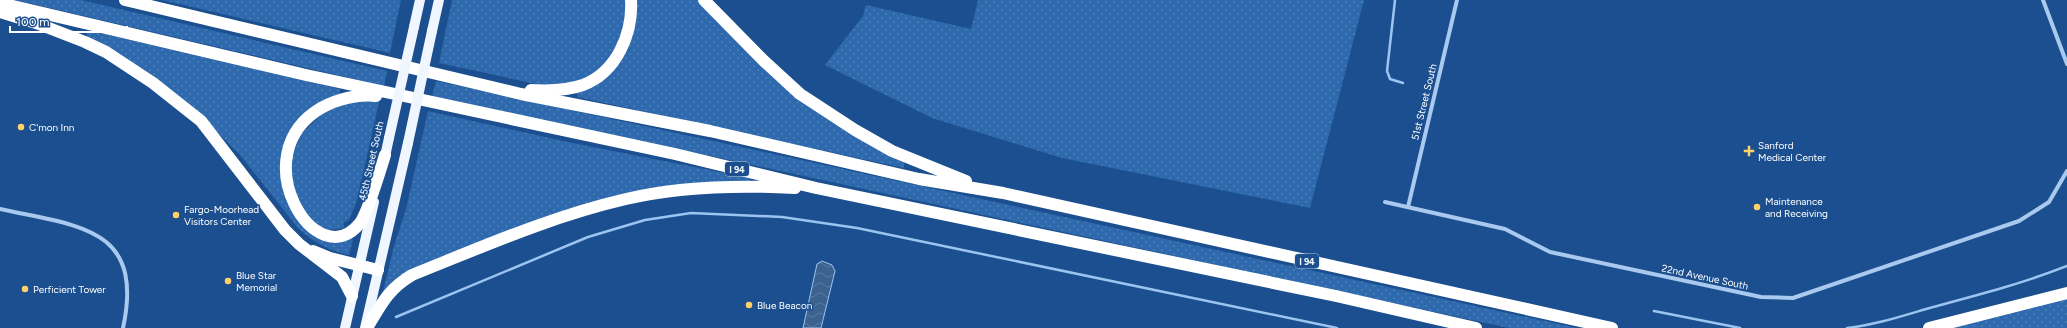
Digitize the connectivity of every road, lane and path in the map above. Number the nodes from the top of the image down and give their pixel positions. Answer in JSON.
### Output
{"nodes":[{"id":1,"x":125,"y":0,"type":"edge"},
{"id":2,"x":420,"y":0,"type":"edge"},
{"id":3,"x":439,"y":0,"type":"edge"},
{"id":4,"x":631,"y":0,"type":"edge"},
{"id":5,"x":704,"y":0,"type":"edge"},
{"id":6,"x":1457,"y":0,"type":"edge"},
{"id":7,"x":2043,"y":0,"type":"edge"},
{"id":8,"x":0,"y":3,"type":"edge"},
{"id":9,"x":0,"y":12,"type":"edge"},
{"id":10,"x":2067,"y":64,"type":"edge"},
{"id":11,"x":496,"y":88,"type":"junction"},
{"id":12,"x":446,"y":104,"type":"junction"},
{"id":13,"x":385,"y":155,"type":"junction"},
{"id":14,"x":2067,"y":171,"type":"edge"},
{"id":15,"x":828,"y":190,"type":"junction"},
{"id":16,"x":1003,"y":193,"type":"junction"},
{"id":17,"x":1385,"y":202,"type":"dead end"},
{"id":18,"x":1408,"y":207,"type":"junction"},
{"id":19,"x":0,"y":209,"type":"edge"},
{"id":20,"x":305,"y":248,"type":"junction"},
{"id":21,"x":359,"y":265,"type":"junction"},
{"id":22,"x":378,"y":270,"type":"junction"},
{"id":23,"x":2067,"y":293,"type":"edge"},
{"id":24,"x":352,"y":296,"type":"junction"},
{"id":25,"x":123,"y":328,"type":"edge"},
{"id":26,"x":345,"y":328,"type":"edge"},
{"id":27,"x":366,"y":328,"type":"edge"},
{"id":28,"x":1476,"y":328,"type":"edge"},
{"id":29,"x":1612,"y":328,"type":"edge"},
{"id":30,"x":1929,"y":328,"type":"edge"}],
"edges":[{"from":1,"to":11,"type":"highway","number":"I 94"},
{"from":2,"to":13,"type":"main road","name":"45th Street South","bridge":true},
{"from":3,"to":22,"type":"main road","bridge":true},
{"from":4,"to":11,"type":"highway"},
{"from":5,"to":16,"type":"highway"},
{"from":6,"to":18,"type":"street","name":"51st Street South"},
{"from":7,"to":10,"type":"street"},
{"from":8,"to":12,"type":"highway","number":"I 94"},
{"from":9,"to":20,"type":"highway"},
{"from":11,"to":16,"type":"highway","number":"I 94"},
{"from":12,"to":13,"type":"highway"},
{"from":12,"to":15,"type":"highway","number":"I 94"},
{"from":13,"to":21,"type":"main road","name":"45th Street South"},
{"from":14,"to":18,"type":"street","name":"22nd Avenue South"},
{"from":15,"to":27,"type":"highway"},
{"from":15,"to":28,"type":"highway","number":"I 94"},
{"from":16,"to":29,"type":"highway","number":"I 94"},
{"from":17,"to":18,"type":"street","name":"22nd Avenue South"},
{"from":19,"to":25,"type":"street"},
{"from":20,"to":21,"type":"highway"},
{"from":20,"to":24,"type":"highway"},
{"from":21,"to":22,"type":"highway"},
{"from":21,"to":24,"type":"main road","name":"45th Street South"},
{"from":22,"to":27,"type":"main road"},
{"from":23,"to":30,"type":"highway"},
{"from":24,"to":26,"type":"main road","name":"45th Street South"}]}
